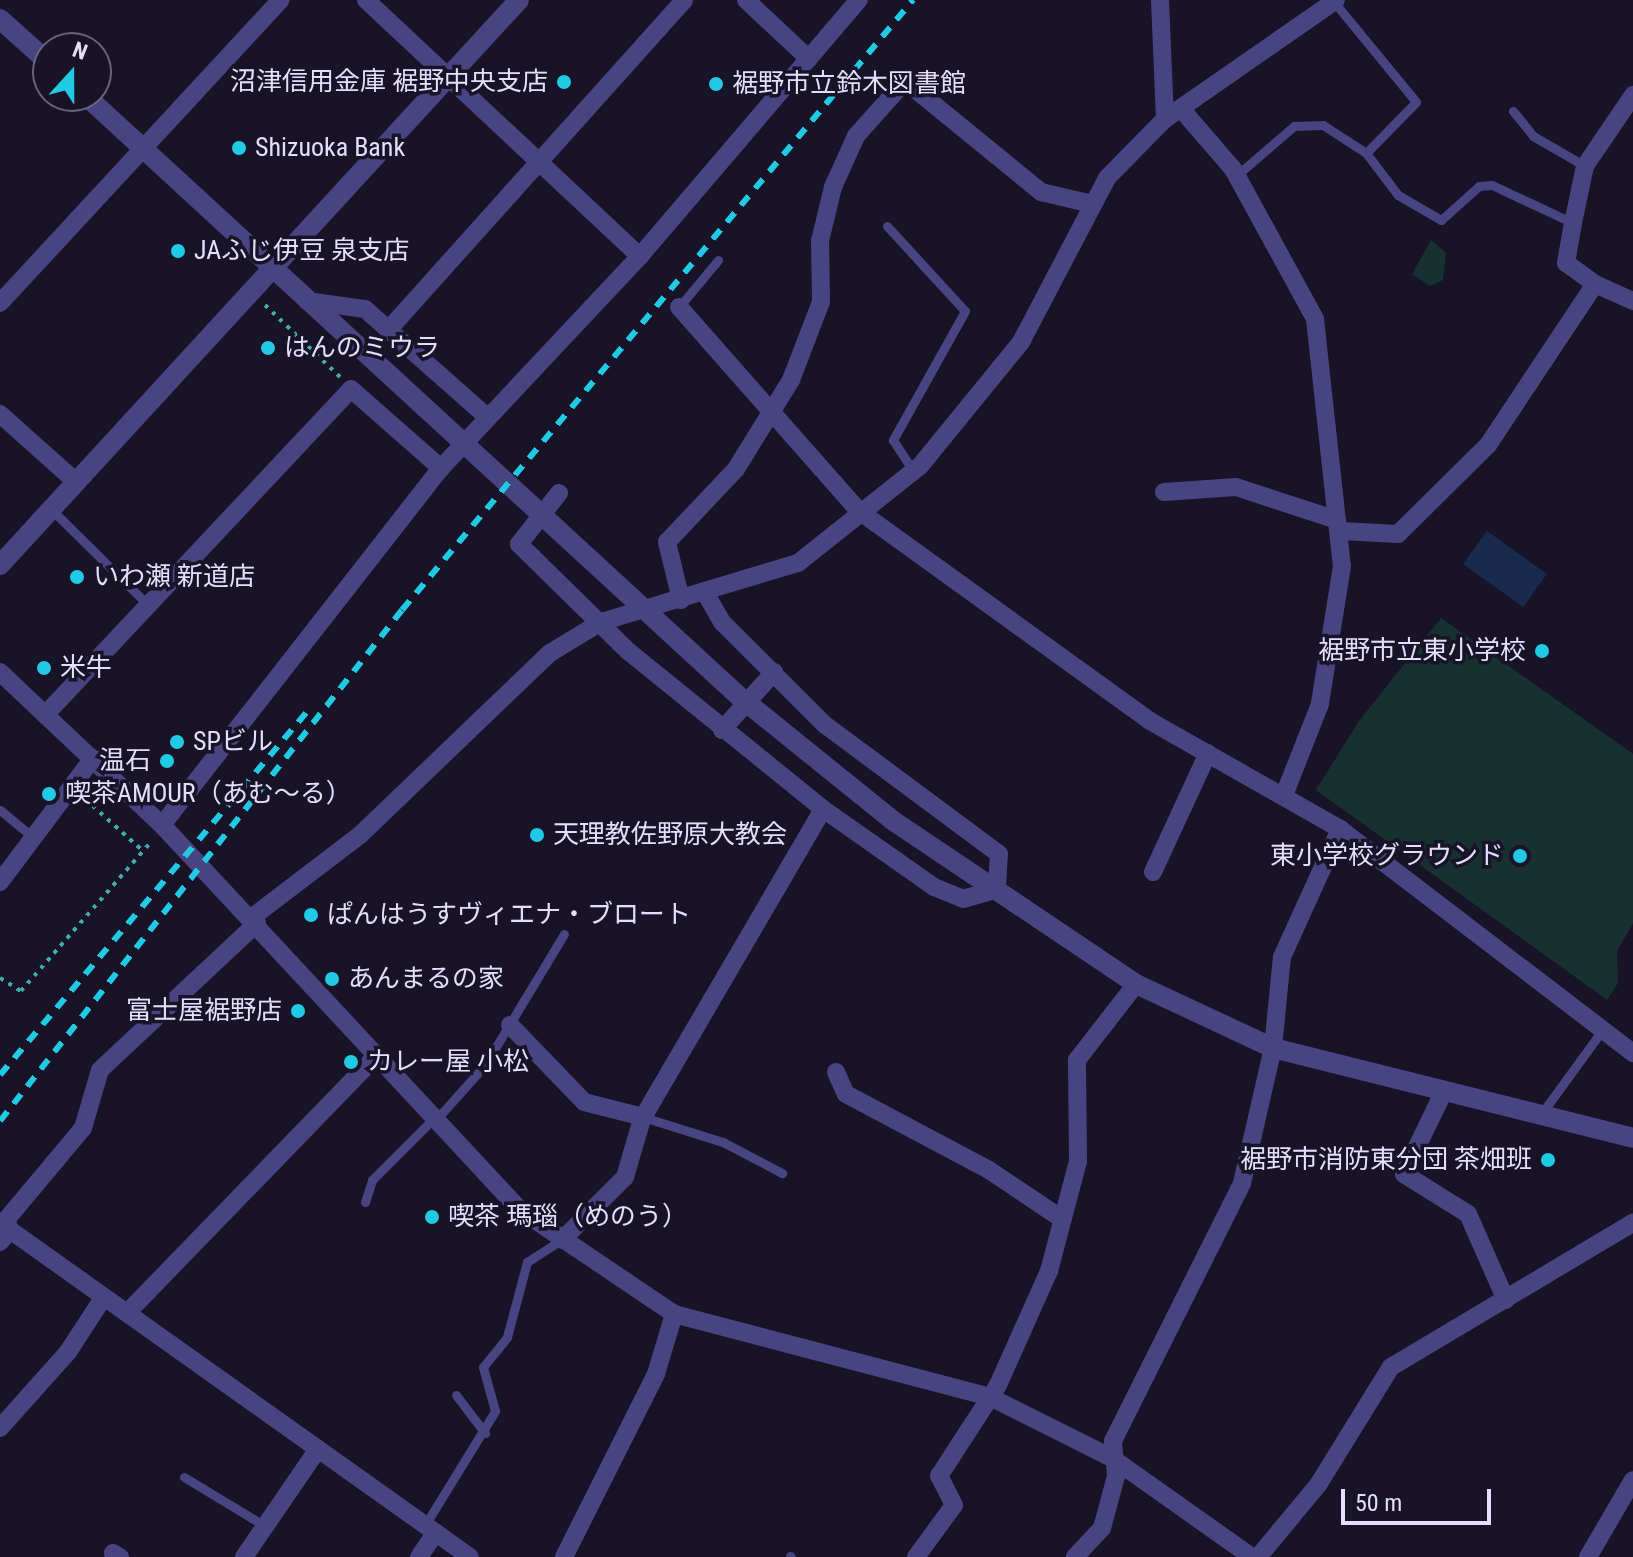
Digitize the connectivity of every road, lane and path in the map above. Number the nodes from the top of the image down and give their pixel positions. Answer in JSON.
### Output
{"nodes":[{"id":1,"x":281,"y":0,"type":"edge"},
{"id":2,"x":366,"y":0,"type":"edge"},
{"id":3,"x":519,"y":0,"type":"edge"},
{"id":4,"x":684,"y":0,"type":"edge"},
{"id":5,"x":746,"y":0,"type":"edge"},
{"id":6,"x":859,"y":0,"type":"edge"},
{"id":7,"x":1160,"y":0,"type":"edge"},
{"id":8,"x":1335,"y":1,"type":"edge"},
{"id":9,"x":0,"y":19,"type":"edge"},
{"id":10,"x":32,"y":48,"type":"edge"},
{"id":11,"x":809,"y":59,"type":"junction"},
{"id":12,"x":449,"y":76,"type":"junction"},
{"id":13,"x":1633,"y":95,"type":"edge"},
{"id":14,"x":1183,"y":111,"type":"junction"},
{"id":15,"x":1513,"y":111,"type":"dead end"},
{"id":16,"x":104,"y":112,"type":"edge"},
{"id":17,"x":1165,"y":119,"type":"junction"},
{"id":18,"x":143,"y":148,"type":"junction"},
{"id":19,"x":1366,"y":153,"type":"junction"},
{"id":20,"x":541,"y":161,"type":"junction"},
{"id":21,"x":1585,"y":166,"type":"junction"},
{"id":22,"x":1237,"y":175,"type":"junction"},
{"id":23,"x":1092,"y":204,"type":"junction"},
{"id":24,"x":1573,"y":223,"type":"junction"},
{"id":25,"x":887,"y":226,"type":"dead end"},
{"id":26,"x":640,"y":256,"type":"junction"},
{"id":27,"x":718,"y":260,"type":"dead end"},
{"id":28,"x":271,"y":267,"type":"junction"},
{"id":29,"x":1595,"y":284,"type":"junction"},
{"id":30,"x":258,"y":298,"type":"dead end"},
{"id":31,"x":307,"y":301,"type":"junction"},
{"id":32,"x":1633,"y":301,"type":"edge"},
{"id":33,"x":0,"y":303,"type":"edge"},
{"id":34,"x":679,"y":307,"type":"joint"},
{"id":35,"x":390,"y":328,"type":"junction"},
{"id":36,"x":351,"y":389,"type":"junction"},
{"id":37,"x":0,"y":414,"type":"edge"},
{"id":38,"x":486,"y":416,"type":"junction"},
{"id":39,"x":770,"y":417,"type":"junction"},
{"id":40,"x":441,"y":468,"type":"junction"},
{"id":41,"x":913,"y":471,"type":"junction"},
{"id":42,"x":75,"y":481,"type":"junction"},
{"id":43,"x":1164,"y":492,"type":"dead end"},
{"id":44,"x":559,"y":493,"type":"dead end"},
{"id":45,"x":51,"y":509,"type":"junction"},
{"id":46,"x":859,"y":511,"type":"junction"},
{"id":47,"x":1339,"y":525,"type":"junction"},
{"id":48,"x":0,"y":565,"type":"edge"},
{"id":49,"x":705,"y":592,"type":"junction"},
{"id":50,"x":681,"y":600,"type":"junction"},
{"id":51,"x":148,"y":605,"type":"junction"},
{"id":52,"x":601,"y":622,"type":"junction"},
{"id":53,"x":0,"y":672,"type":"edge"},
{"id":54,"x":774,"y":672,"type":"junction"},
{"id":55,"x":45,"y":715,"type":"junction"},
{"id":56,"x":722,"y":730,"type":"junction"},
{"id":57,"x":1208,"y":753,"type":"junction"},
{"id":58,"x":93,"y":758,"type":"junction"},
{"id":59,"x":75,"y":789,"type":"junction"},
{"id":60,"x":1285,"y":793,"type":"junction"},
{"id":61,"x":823,"y":809,"type":"junction"},
{"id":62,"x":0,"y":810,"type":"edge"},
{"id":63,"x":163,"y":826,"type":"junction"},
{"id":64,"x":1340,"y":829,"type":"junction"},
{"id":65,"x":36,"y":839,"type":"junction"},
{"id":66,"x":143,"y":851,"type":"junction"},
{"id":67,"x":1153,"y":872,"type":"dead end"},
{"id":68,"x":0,"y":882,"type":"edge"},
{"id":69,"x":997,"y":889,"type":"junction"},
{"id":70,"x":254,"y":921,"type":"junction"},
{"id":71,"x":564,"y":934,"type":"dead end"},
{"id":72,"x":0,"y":978,"type":"edge"},
{"id":73,"x":1136,"y":984,"type":"junction"},
{"id":74,"x":510,"y":1025,"type":"junction"},
{"id":75,"x":1603,"y":1029,"type":"junction"},
{"id":76,"x":1273,"y":1048,"type":"junction"},
{"id":77,"x":1633,"y":1053,"type":"edge"},
{"id":78,"x":376,"y":1056,"type":"junction"},
{"id":79,"x":836,"y":1072,"type":"dead end"},
{"id":80,"x":1443,"y":1093,"type":"junction"},
{"id":81,"x":1540,"y":1116,"type":"junction"},
{"id":82,"x":643,"y":1117,"type":"junction"},
{"id":83,"x":433,"y":1121,"type":"junction"},
{"id":84,"x":1633,"y":1138,"type":"edge"},
{"id":85,"x":782,"y":1173,"type":"dead end"},
{"id":86,"x":365,"y":1202,"type":"dead end"},
{"id":87,"x":1062,"y":1219,"type":"junction"},
{"id":88,"x":1633,"y":1223,"type":"edge"},
{"id":89,"x":5,"y":1236,"type":"edge"},
{"id":90,"x":562,"y":1240,"type":"junction"},
{"id":91,"x":103,"y":1298,"type":"junction"},
{"id":92,"x":1506,"y":1300,"type":"junction"},
{"id":93,"x":127,"y":1313,"type":"junction"},
{"id":94,"x":674,"y":1314,"type":"junction"},
{"id":95,"x":456,"y":1395,"type":"dead end"},
{"id":96,"x":990,"y":1397,"type":"junction"},
{"id":97,"x":0,"y":1428,"type":"edge"},
{"id":98,"x":485,"y":1433,"type":"junction"},
{"id":99,"x":318,"y":1449,"type":"junction"},
{"id":100,"x":1112,"y":1458,"type":"junction"},
{"id":101,"x":184,"y":1477,"type":"dead end"},
{"id":102,"x":1633,"y":1480,"type":"edge"},
{"id":103,"x":265,"y":1526,"type":"junction"},
{"id":104,"x":430,"y":1529,"type":"junction"},
{"id":105,"x":244,"y":1557,"type":"edge"},
{"id":106,"x":419,"y":1557,"type":"edge"},
{"id":107,"x":470,"y":1557,"type":"edge"},
{"id":108,"x":564,"y":1557,"type":"edge"},
{"id":109,"x":916,"y":1557,"type":"edge"},
{"id":110,"x":1075,"y":1557,"type":"edge"},
{"id":111,"x":1252,"y":1557,"type":"edge"},
{"id":112,"x":1258,"y":1557,"type":"edge"},
{"id":113,"x":1588,"y":1557,"type":"edge"}],
"edges":[{"from":1,"to":18,"type":"street"},
{"from":2,"to":12,"type":"street"},
{"from":3,"to":12,"type":"street"},
{"from":4,"to":20,"type":"street"},
{"from":5,"to":11,"type":"street"},
{"from":6,"to":11,"type":"street"},
{"from":7,"to":17,"type":"street"},
{"from":8,"to":14,"type":"street"},
{"from":8,"to":19,"type":"lane"},
{"from":9,"to":10,"type":"street"},
{"from":11,"to":26,"type":"street"},
{"from":12,"to":20,"type":"street"},
{"from":12,"to":28,"type":"street"},
{"from":13,"to":21,"type":"street"},
{"from":14,"to":17,"type":"street"},
{"from":14,"to":22,"type":"street"},
{"from":15,"to":21,"type":"lane"},
{"from":16,"to":18,"type":"street"},
{"from":17,"to":23,"type":"street"},
{"from":18,"to":28,"type":"street"},
{"from":18,"to":33,"type":"street"},
{"from":19,"to":22,"type":"lane"},
{"from":19,"to":24,"type":"lane"},
{"from":20,"to":26,"type":"street"},
{"from":20,"to":35,"type":"street"},
{"from":21,"to":24,"type":"street"},
{"from":22,"to":47,"type":"street"},
{"from":23,"to":39,"type":"street"},
{"from":23,"to":41,"type":"street"},
{"from":24,"to":29,"type":"street"},
{"from":25,"to":41,"type":"lane"},
{"from":26,"to":38,"type":"street"},
{"from":27,"to":34,"type":"lane"},
{"from":28,"to":31,"type":"street"},
{"from":28,"to":42,"type":"street"},
{"from":29,"to":32,"type":"street"},
{"from":29,"to":47,"type":"street"},
{"from":30,"to":36,"type":"path"},
{"from":31,"to":35,"type":"street"},
{"from":31,"to":69,"type":"street"},
{"from":34,"to":39,"type":"street"},
{"from":35,"to":38,"type":"street"},
{"from":36,"to":40,"type":"street"},
{"from":36,"to":51,"type":"street"},
{"from":37,"to":42,"type":"street"},
{"from":38,"to":40,"type":"street"},
{"from":39,"to":46,"type":"street"},
{"from":39,"to":50,"type":"street"},
{"from":40,"to":63,"type":"street"},
{"from":41,"to":46,"type":"street"},
{"from":42,"to":45,"type":"street"},
{"from":43,"to":47,"type":"street"},
{"from":44,"to":52,"type":"street"},
{"from":45,"to":48,"type":"street"},
{"from":45,"to":51,"type":"lane"},
{"from":46,"to":49,"type":"street"},
{"from":46,"to":57,"type":"street"},
{"from":47,"to":60,"type":"street"},
{"from":49,"to":50,"type":"street"},
{"from":49,"to":54,"type":"street"},
{"from":50,"to":52,"type":"street"},
{"from":51,"to":55,"type":"street"},
{"from":52,"to":56,"type":"street"},
{"from":52,"to":70,"type":"street"},
{"from":53,"to":55,"type":"street"},
{"from":54,"to":56,"type":"street"},
{"from":54,"to":69,"type":"street"},
{"from":55,"to":58,"type":"street"},
{"from":56,"to":61,"type":"street"},
{"from":57,"to":60,"type":"street"},
{"from":57,"to":67,"type":"street"},
{"from":58,"to":59,"type":"street"},
{"from":58,"to":63,"type":"street"},
{"from":59,"to":65,"type":"street"},
{"from":59,"to":66,"type":"path"},
{"from":60,"to":64,"type":"street"},
{"from":61,"to":69,"type":"street"},
{"from":61,"to":82,"type":"street"},
{"from":62,"to":65,"type":"lane"},
{"from":63,"to":66,"type":"path"},
{"from":63,"to":70,"type":"street"},
{"from":64,"to":75,"type":"street"},
{"from":64,"to":76,"type":"street"},
{"from":65,"to":68,"type":"street"},
{"from":66,"to":72,"type":"path"},
{"from":69,"to":73,"type":"street"},
{"from":70,"to":78,"type":"street"},
{"from":70,"to":89,"type":"street"},
{"from":71,"to":74,"type":"lane"},
{"from":73,"to":76,"type":"street"},
{"from":73,"to":87,"type":"street"},
{"from":74,"to":82,"type":"street"},
{"from":74,"to":83,"type":"lane"},
{"from":75,"to":77,"type":"street"},
{"from":75,"to":81,"type":"lane"},
{"from":76,"to":80,"type":"street"},
{"from":76,"to":100,"type":"street"},
{"from":78,"to":83,"type":"street"},
{"from":78,"to":93,"type":"street"},
{"from":79,"to":87,"type":"street"},
{"from":80,"to":81,"type":"street"},
{"from":80,"to":92,"type":"street"},
{"from":81,"to":84,"type":"street"},
{"from":82,"to":85,"type":"lane"},
{"from":82,"to":90,"type":"street"},
{"from":83,"to":86,"type":"lane"},
{"from":83,"to":90,"type":"street"},
{"from":87,"to":96,"type":"street"},
{"from":88,"to":92,"type":"street"},
{"from":89,"to":91,"type":"street"},
{"from":90,"to":94,"type":"street"},
{"from":90,"to":98,"type":"lane"},
{"from":91,"to":93,"type":"street"},
{"from":91,"to":97,"type":"street"},
{"from":92,"to":112,"type":"street"},
{"from":93,"to":99,"type":"street"},
{"from":94,"to":96,"type":"street"},
{"from":94,"to":108,"type":"street"},
{"from":95,"to":98,"type":"lane"},
{"from":96,"to":100,"type":"street"},
{"from":96,"to":109,"type":"street"},
{"from":98,"to":104,"type":"lane"},
{"from":99,"to":103,"type":"street"},
{"from":99,"to":104,"type":"street"},
{"from":100,"to":110,"type":"street"},
{"from":100,"to":111,"type":"street"},
{"from":101,"to":103,"type":"lane"},
{"from":102,"to":113,"type":"street"},
{"from":103,"to":105,"type":"street"},
{"from":104,"to":106,"type":"street"},
{"from":104,"to":107,"type":"street"}]}
